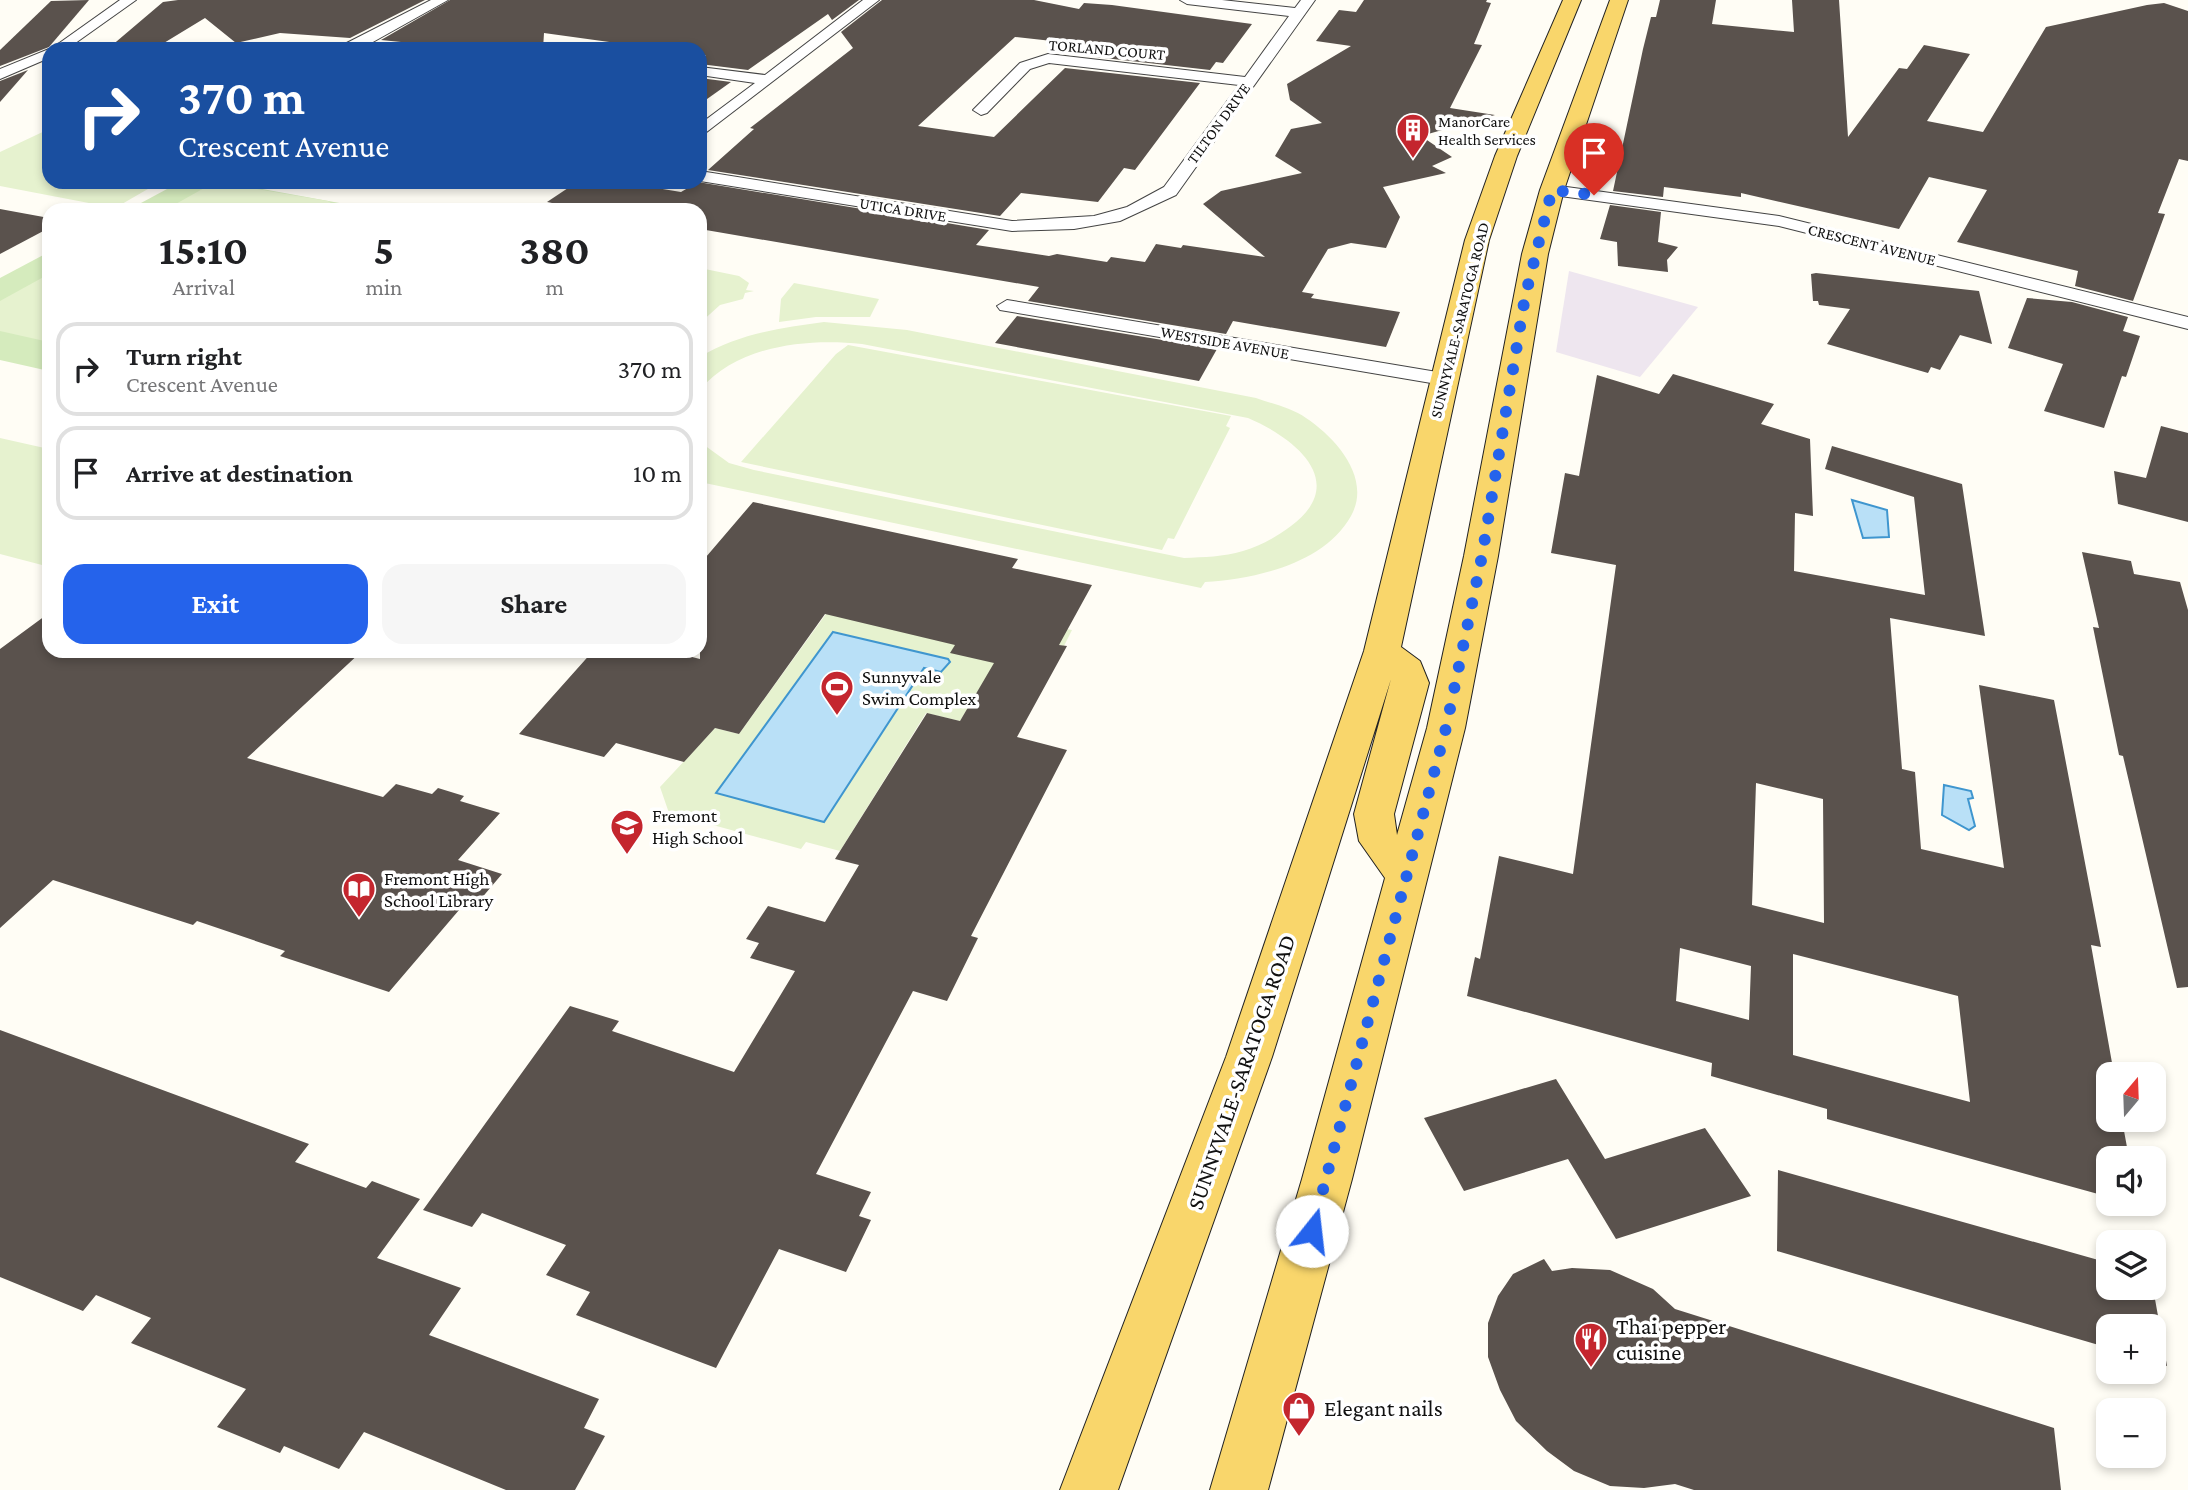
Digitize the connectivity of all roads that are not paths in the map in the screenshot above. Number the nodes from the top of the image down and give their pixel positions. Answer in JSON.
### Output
{"nodes":[{"id":1,"x":129,"y":0,"type":"edge"},
{"id":2,"x":441,"y":0,"type":"edge"},
{"id":3,"x":873,"y":0,"type":"edge"},
{"id":4,"x":1187,"y":0,"type":"edge"},
{"id":5,"x":1572,"y":0,"type":"edge"},
{"id":6,"x":1619,"y":0,"type":"edge"},
{"id":7,"x":1303,"y":6,"type":"edge"},
{"id":8,"x":68,"y":42,"type":"edge"},
{"id":9,"x":363,"y":42,"type":"edge"},
{"id":10,"x":42,"y":56,"type":"edge"},
{"id":11,"x":707,"y":72,"type":"edge"},
{"id":12,"x":0,"y":75,"type":"edge"},
{"id":13,"x":768,"y":80,"type":"junction"},
{"id":14,"x":1248,"y":82,"type":"junction"},
{"id":15,"x":981,"y":110,"type":"dead end"},
{"id":16,"x":707,"y":127,"type":"edge"},
{"id":17,"x":707,"y":177,"type":"edge"},
{"id":18,"x":1552,"y":190,"type":"junction"},
{"id":19,"x":1107,"y":220,"type":"joint"},
{"id":20,"x":1007,"y":306,"type":"dead end"},
{"id":21,"x":2188,"y":323,"type":"edge"},
{"id":22,"x":1443,"y":379,"type":"junction"},
{"id":23,"x":1382,"y":651,"type":"junction"},
{"id":24,"x":1408,"y":875,"type":"junction"},
{"id":25,"x":1088,"y":1490,"type":"edge"},
{"id":26,"x":1239,"y":1490,"type":"edge"}],
"edges":[{"from":1,"to":8,"type":"street"},
{"from":2,"to":9,"type":"street"},
{"from":3,"to":13,"type":"street"},
{"from":4,"to":7,"type":"street"},
{"from":5,"to":22,"type":"main road","name":"SUNNYVALE-SARATOGA ROAD"},
{"from":6,"to":18,"type":"main road"},
{"from":7,"to":14,"type":"street","name":"TILTON DRIVE"},
{"from":10,"to":12,"type":"street"},
{"from":11,"to":13,"type":"street"},
{"from":13,"to":16,"type":"street"},
{"from":14,"to":15,"type":"street","name":"TORLAND COURT"},
{"from":14,"to":19,"type":"street","name":"TILTON DRIVE"},
{"from":17,"to":19,"type":"street","name":"UTICA DRIVE"},
{"from":18,"to":21,"type":"street","name":"CRESCENT AVENUE"},
{"from":18,"to":24,"type":"main road"},
{"from":20,"to":22,"type":"street","name":"WESTSIDE AVENUE"},
{"from":22,"to":23,"type":"main road","name":"SUNNYVALE-SARATOGA ROAD"},
{"from":23,"to":24,"type":"main road"},
{"from":23,"to":25,"type":"main road","name":"SUNNYVALE-SARATOGA ROAD"},
{"from":24,"to":26,"type":"main road"}]}
